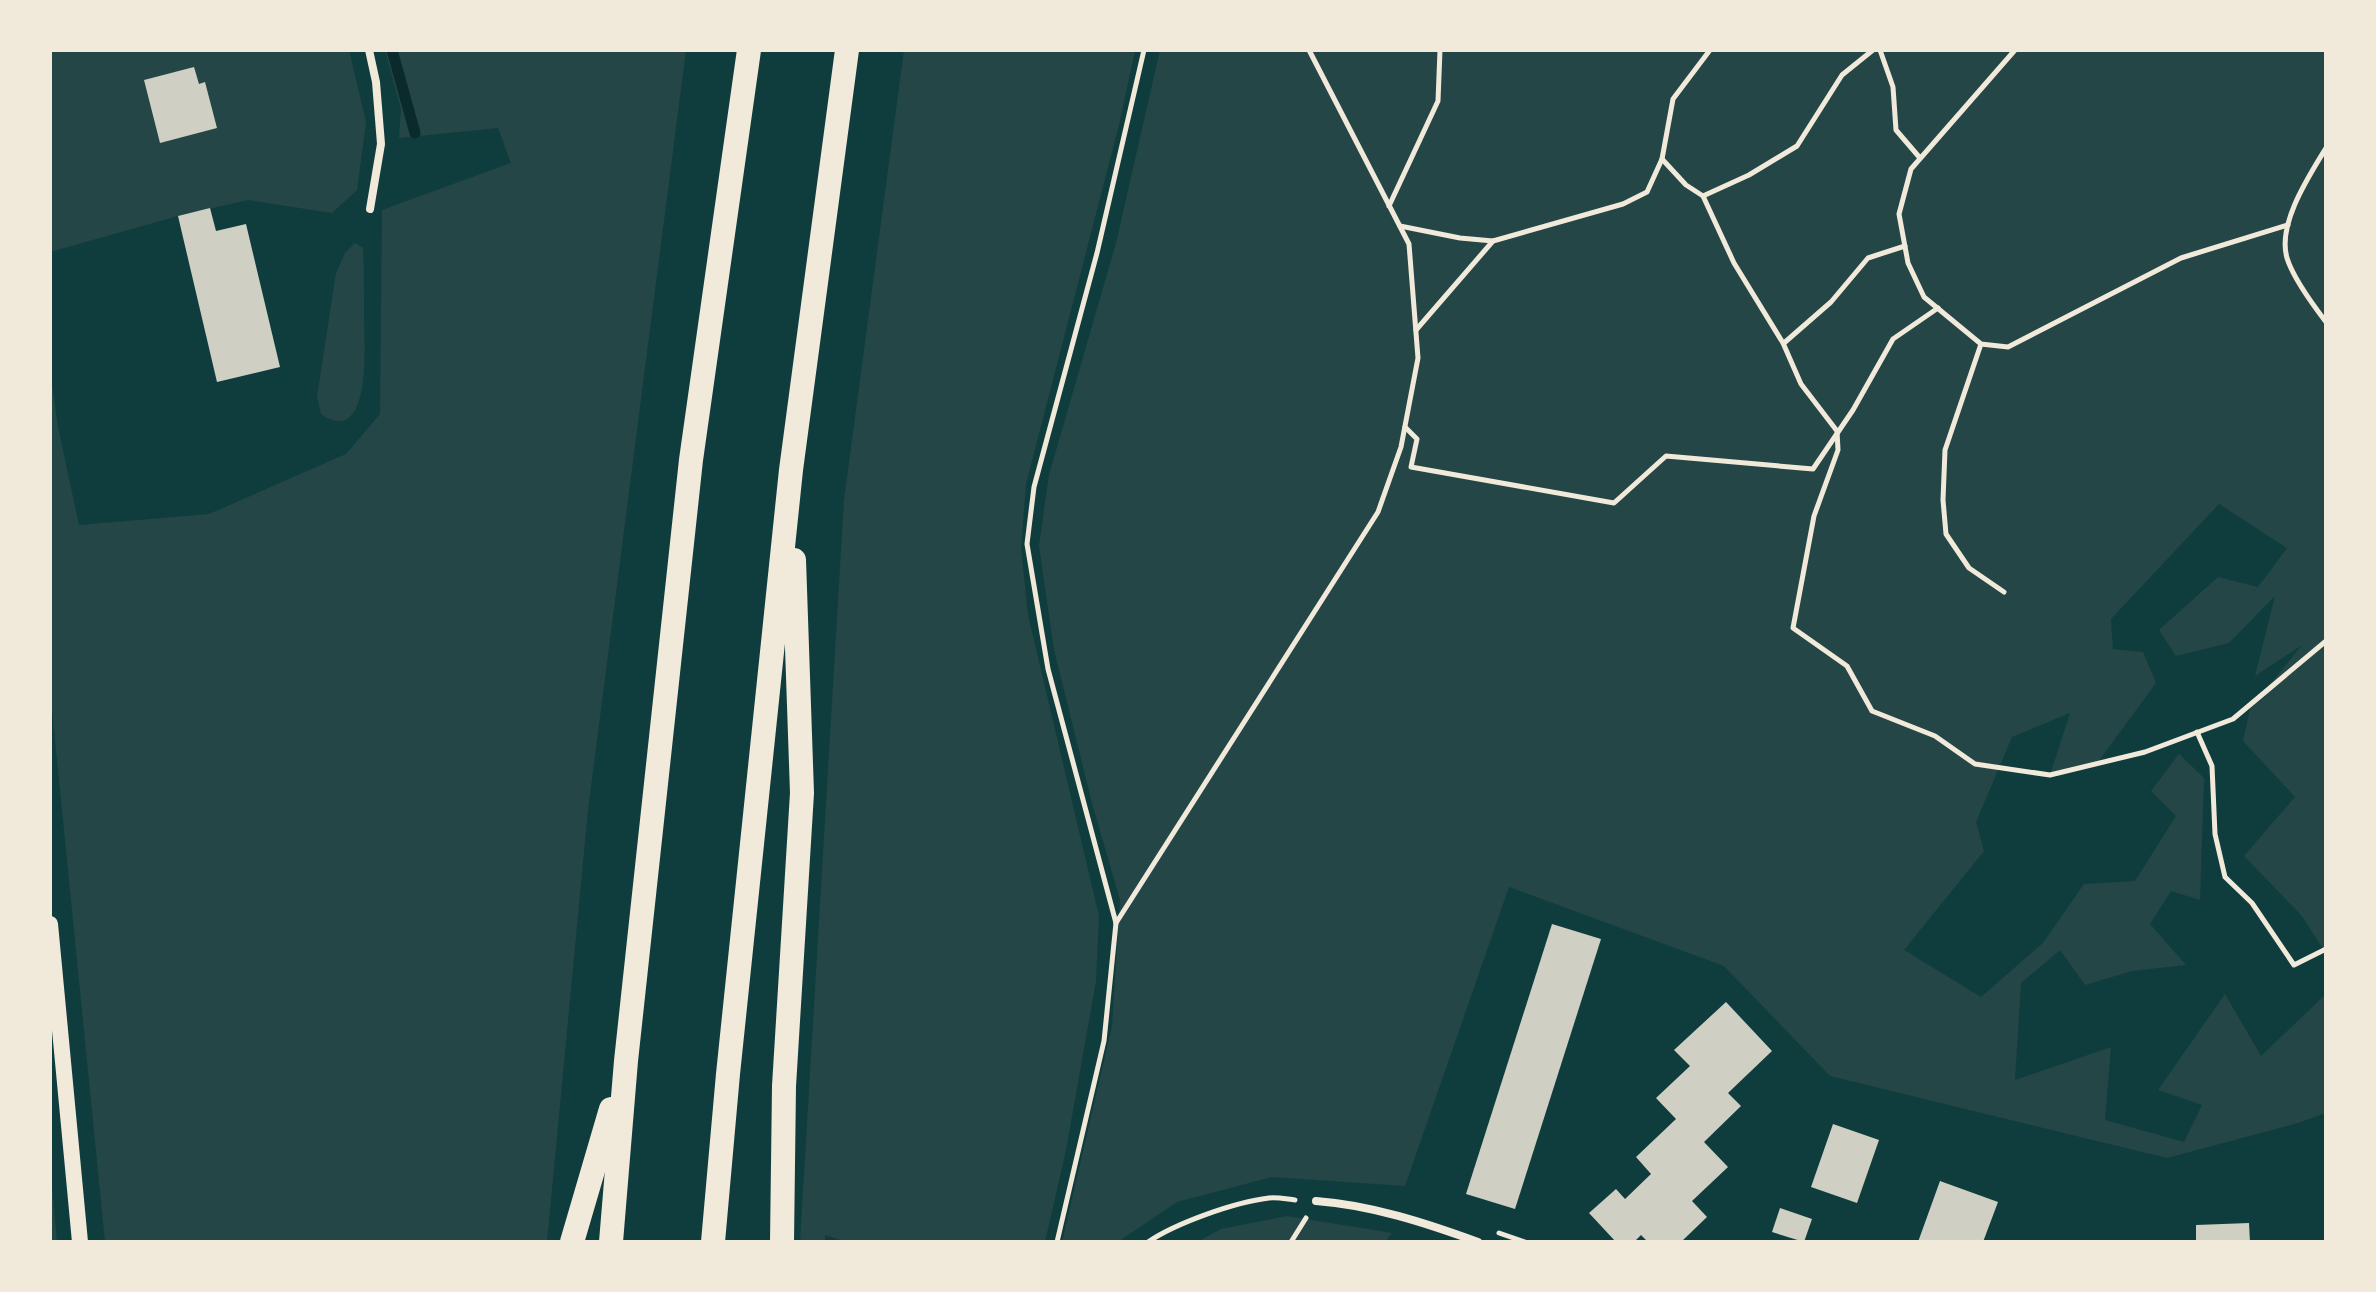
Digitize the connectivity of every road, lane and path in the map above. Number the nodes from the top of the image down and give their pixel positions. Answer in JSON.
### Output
{"nodes":[{"id":1,"x":369,"y":50,"type":"edge"},
{"id":2,"x":749,"y":50,"type":"edge"},
{"id":3,"x":847,"y":50,"type":"edge"},
{"id":4,"x":1144,"y":50,"type":"edge"},
{"id":5,"x":1309,"y":50,"type":"edge"},
{"id":6,"x":1440,"y":50,"type":"edge"},
{"id":7,"x":1710,"y":50,"type":"edge"},
{"id":8,"x":1873,"y":50,"type":"edge"},
{"id":9,"x":1880,"y":50,"type":"edge"},
{"id":10,"x":2015,"y":50,"type":"edge"},
{"id":11,"x":2326,"y":148,"type":"edge"},
{"id":12,"x":1920,"y":158,"type":"junction"},
{"id":13,"x":1662,"y":159,"type":"junction"},
{"id":14,"x":1703,"y":196,"type":"junction"},
{"id":15,"x":1389,"y":206,"type":"junction"},
{"id":16,"x":370,"y":209,"type":"dead end"},
{"id":17,"x":2288,"y":225,"type":"junction"},
{"id":18,"x":1399,"y":226,"type":"junction"},
{"id":19,"x":1493,"y":241,"type":"junction"},
{"id":20,"x":1905,"y":246,"type":"junction"},
{"id":21,"x":1938,"y":308,"type":"junction"},
{"id":22,"x":2326,"y":322,"type":"edge"},
{"id":23,"x":1416,"y":330,"type":"junction"},
{"id":24,"x":1783,"y":343,"type":"junction"},
{"id":25,"x":1981,"y":344,"type":"junction"},
{"id":26,"x":1405,"y":427,"type":"junction"},
{"id":27,"x":1837,"y":431,"type":"junction"},
{"id":28,"x":791,"y":470,"type":"junction"},
{"id":29,"x":2004,"y":592,"type":"dead end"},
{"id":30,"x":2326,"y":641,"type":"edge"},
{"id":31,"x":2197,"y":732,"type":"junction"},
{"id":32,"x":1116,"y":923,"type":"junction"},
{"id":33,"x":50,"y":924,"type":"edge"},
{"id":34,"x":2326,"y":949,"type":"edge"},
{"id":35,"x":626,"y":1061,"type":"junction"},
{"id":36,"x":1316,"y":1201,"type":"joint"},
{"id":37,"x":80,"y":1242,"type":"edge"},
{"id":38,"x":572,"y":1242,"type":"edge"},
{"id":39,"x":611,"y":1242,"type":"edge"},
{"id":40,"x":713,"y":1242,"type":"edge"},
{"id":41,"x":782,"y":1242,"type":"edge"},
{"id":42,"x":1057,"y":1242,"type":"edge"},
{"id":43,"x":1148,"y":1242,"type":"edge"},
{"id":44,"x":1478,"y":1242,"type":"edge"}],
"edges":[{"from":1,"to":16,"type":"street"},
{"from":2,"to":35,"type":"highway"},
{"from":3,"to":28,"type":"highway"},
{"from":4,"to":32,"type":"path"},
{"from":5,"to":15,"type":"path"},
{"from":6,"to":15,"type":"path"},
{"from":7,"to":13,"type":"path"},
{"from":8,"to":14,"type":"path"},
{"from":9,"to":12,"type":"path"},
{"from":10,"to":12,"type":"path"},
{"from":11,"to":17,"type":"path"},
{"from":12,"to":20,"type":"path"},
{"from":13,"to":14,"type":"path"},
{"from":13,"to":19,"type":"path"},
{"from":14,"to":24,"type":"path"},
{"from":15,"to":18,"type":"path"},
{"from":17,"to":22,"type":"path"},
{"from":17,"to":25,"type":"path"},
{"from":18,"to":19,"type":"path"},
{"from":18,"to":23,"type":"path"},
{"from":19,"to":23,"type":"path"},
{"from":20,"to":21,"type":"path"},
{"from":20,"to":24,"type":"path"},
{"from":21,"to":25,"type":"path"},
{"from":21,"to":27,"type":"path"},
{"from":23,"to":26,"type":"path"},
{"from":24,"to":27,"type":"path"},
{"from":25,"to":29,"type":"path"},
{"from":26,"to":27,"type":"path"},
{"from":26,"to":32,"type":"path"},
{"from":27,"to":31,"type":"path"},
{"from":28,"to":40,"type":"highway"},
{"from":28,"to":41,"type":"highway"},
{"from":30,"to":31,"type":"path"},
{"from":31,"to":34,"type":"path"},
{"from":32,"to":42,"type":"path"},
{"from":33,"to":37,"type":"main road"},
{"from":35,"to":38,"type":"highway"},
{"from":35,"to":39,"type":"highway"},
{"from":36,"to":43,"type":"path"},
{"from":36,"to":44,"type":"street"}]}
